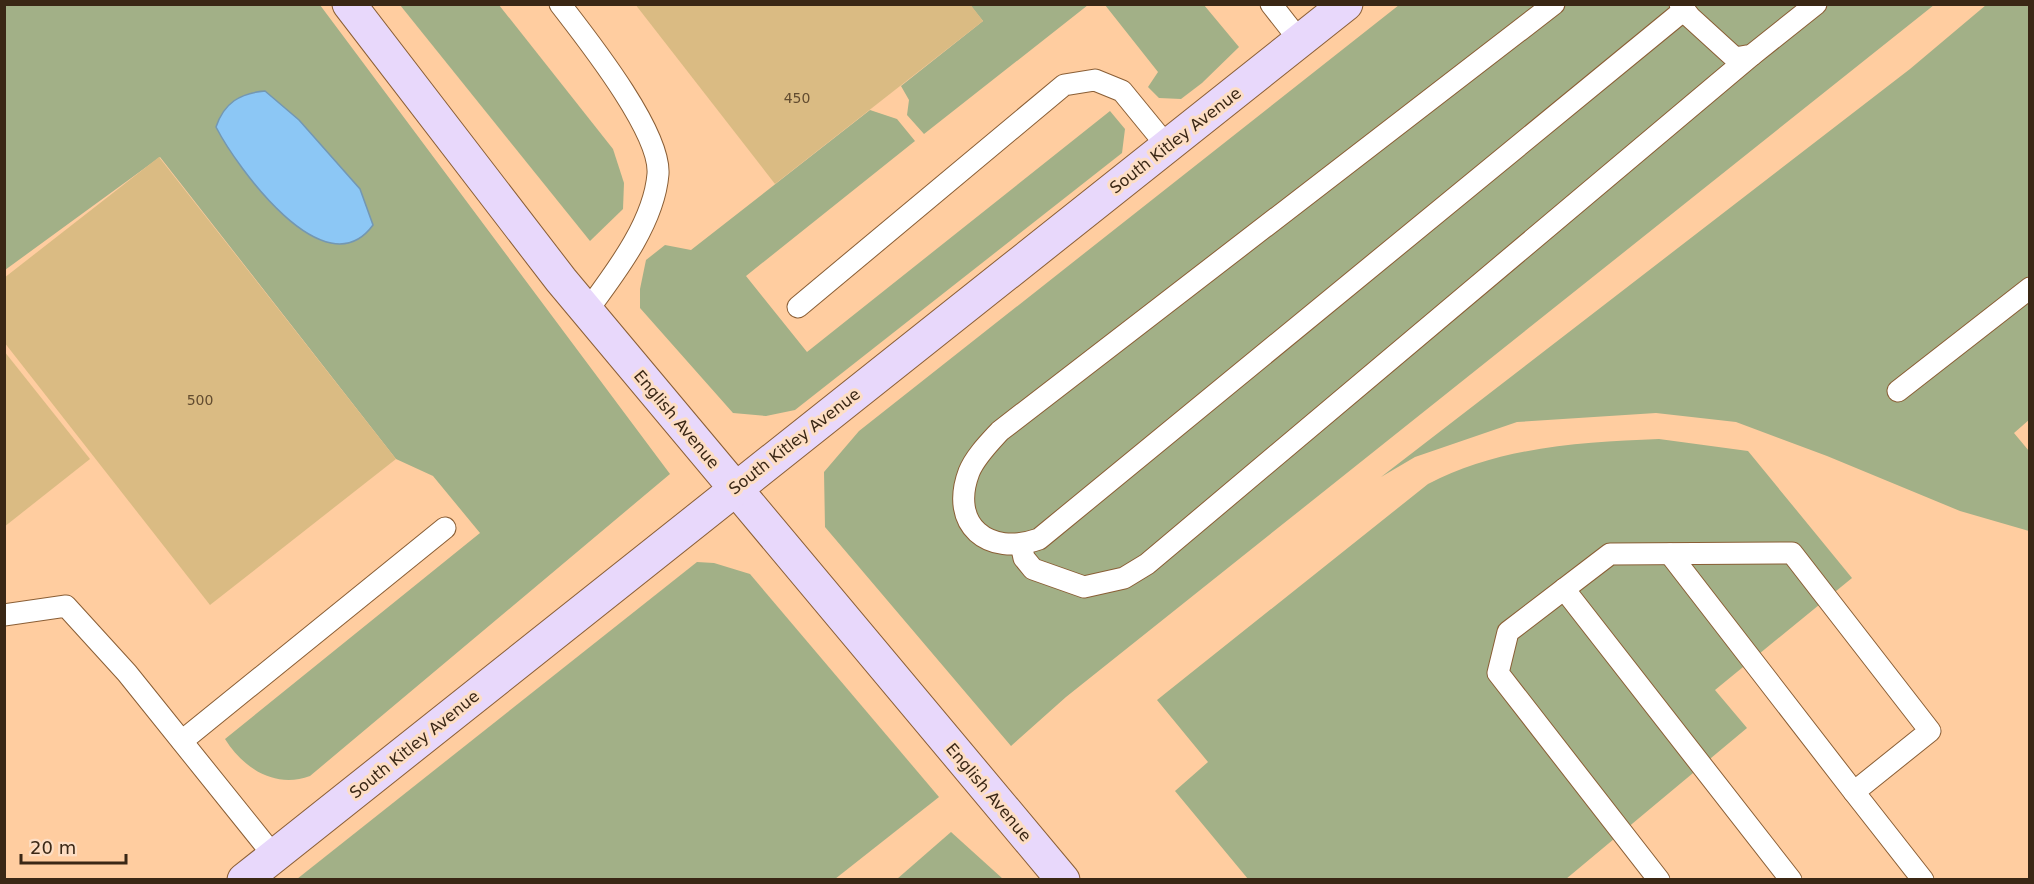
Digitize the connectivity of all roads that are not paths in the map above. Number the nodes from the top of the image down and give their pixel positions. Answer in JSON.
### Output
{"nodes":[{"id":1,"x":349,"y":4,"type":"edge"},
{"id":2,"x":561,"y":4,"type":"edge"},
{"id":3,"x":1271,"y":4,"type":"edge"},
{"id":4,"x":1346,"y":4,"type":"edge"},
{"id":5,"x":1554,"y":4,"type":"edge"},
{"id":6,"x":1816,"y":4,"type":"edge"},
{"id":7,"x":1682,"y":7,"type":"edge"},
{"id":8,"x":1300,"y":41,"type":"junction"},
{"id":9,"x":1752,"y":55,"type":"junction"},
{"id":10,"x":1167,"y":146,"type":"junction"},
{"id":11,"x":2030,"y":288,"type":"edge"},
{"id":12,"x":798,"y":307,"type":"dead end"},
{"id":13,"x":587,"y":311,"type":"junction"},
{"id":14,"x":1898,"y":391,"type":"dead end"},
{"id":15,"x":734,"y":489,"type":"junction"},
{"id":16,"x":445,"y":528,"type":"dead end"},
{"id":17,"x":1021,"y":544,"type":"junction"},
{"id":18,"x":1670,"y":554,"type":"junction"},
{"id":19,"x":1564,"y":589,"type":"junction"},
{"id":20,"x":4,"y":615,"type":"edge"},
{"id":21,"x":182,"y":741,"type":"junction"},
{"id":22,"x":1854,"y":792,"type":"junction"},
{"id":23,"x":274,"y":856,"type":"junction"},
{"id":24,"x":244,"y":879,"type":"edge"},
{"id":25,"x":1063,"y":879,"type":"edge"},
{"id":26,"x":1659,"y":879,"type":"edge"},
{"id":27,"x":1791,"y":879,"type":"edge"},
{"id":28,"x":1923,"y":879,"type":"edge"}],
"edges":[{"from":1,"to":13,"type":"street","name":"English Avenue"},
{"from":2,"to":13,"type":"lane"},
{"from":3,"to":8,"type":"lane"},
{"from":4,"to":8,"type":"street","name":"South Kitley Avenue"},
{"from":5,"to":17,"type":"lane"},
{"from":6,"to":9,"type":"lane"},
{"from":7,"to":9,"type":"lane"},
{"from":7,"to":17,"type":"lane"},
{"from":8,"to":10,"type":"street","name":"South Kitley Avenue"},
{"from":9,"to":17,"type":"lane"},
{"from":10,"to":12,"type":"lane"},
{"from":10,"to":15,"type":"street","name":"South Kitley Avenue"},
{"from":11,"to":14,"type":"lane"},
{"from":13,"to":15,"type":"street","name":"English Avenue"},
{"from":15,"to":23,"type":"street","name":"South Kitley Avenue"},
{"from":15,"to":25,"type":"street","name":"English Avenue"},
{"from":16,"to":21,"type":"lane"},
{"from":18,"to":19,"type":"lane"},
{"from":18,"to":22,"type":"lane"},
{"from":18,"to":22,"type":"lane"},
{"from":19,"to":26,"type":"lane"},
{"from":19,"to":27,"type":"lane"},
{"from":20,"to":21,"type":"lane"},
{"from":21,"to":23,"type":"lane"},
{"from":22,"to":28,"type":"lane"},
{"from":23,"to":24,"type":"street","name":"South Kitley Avenue"}]}
